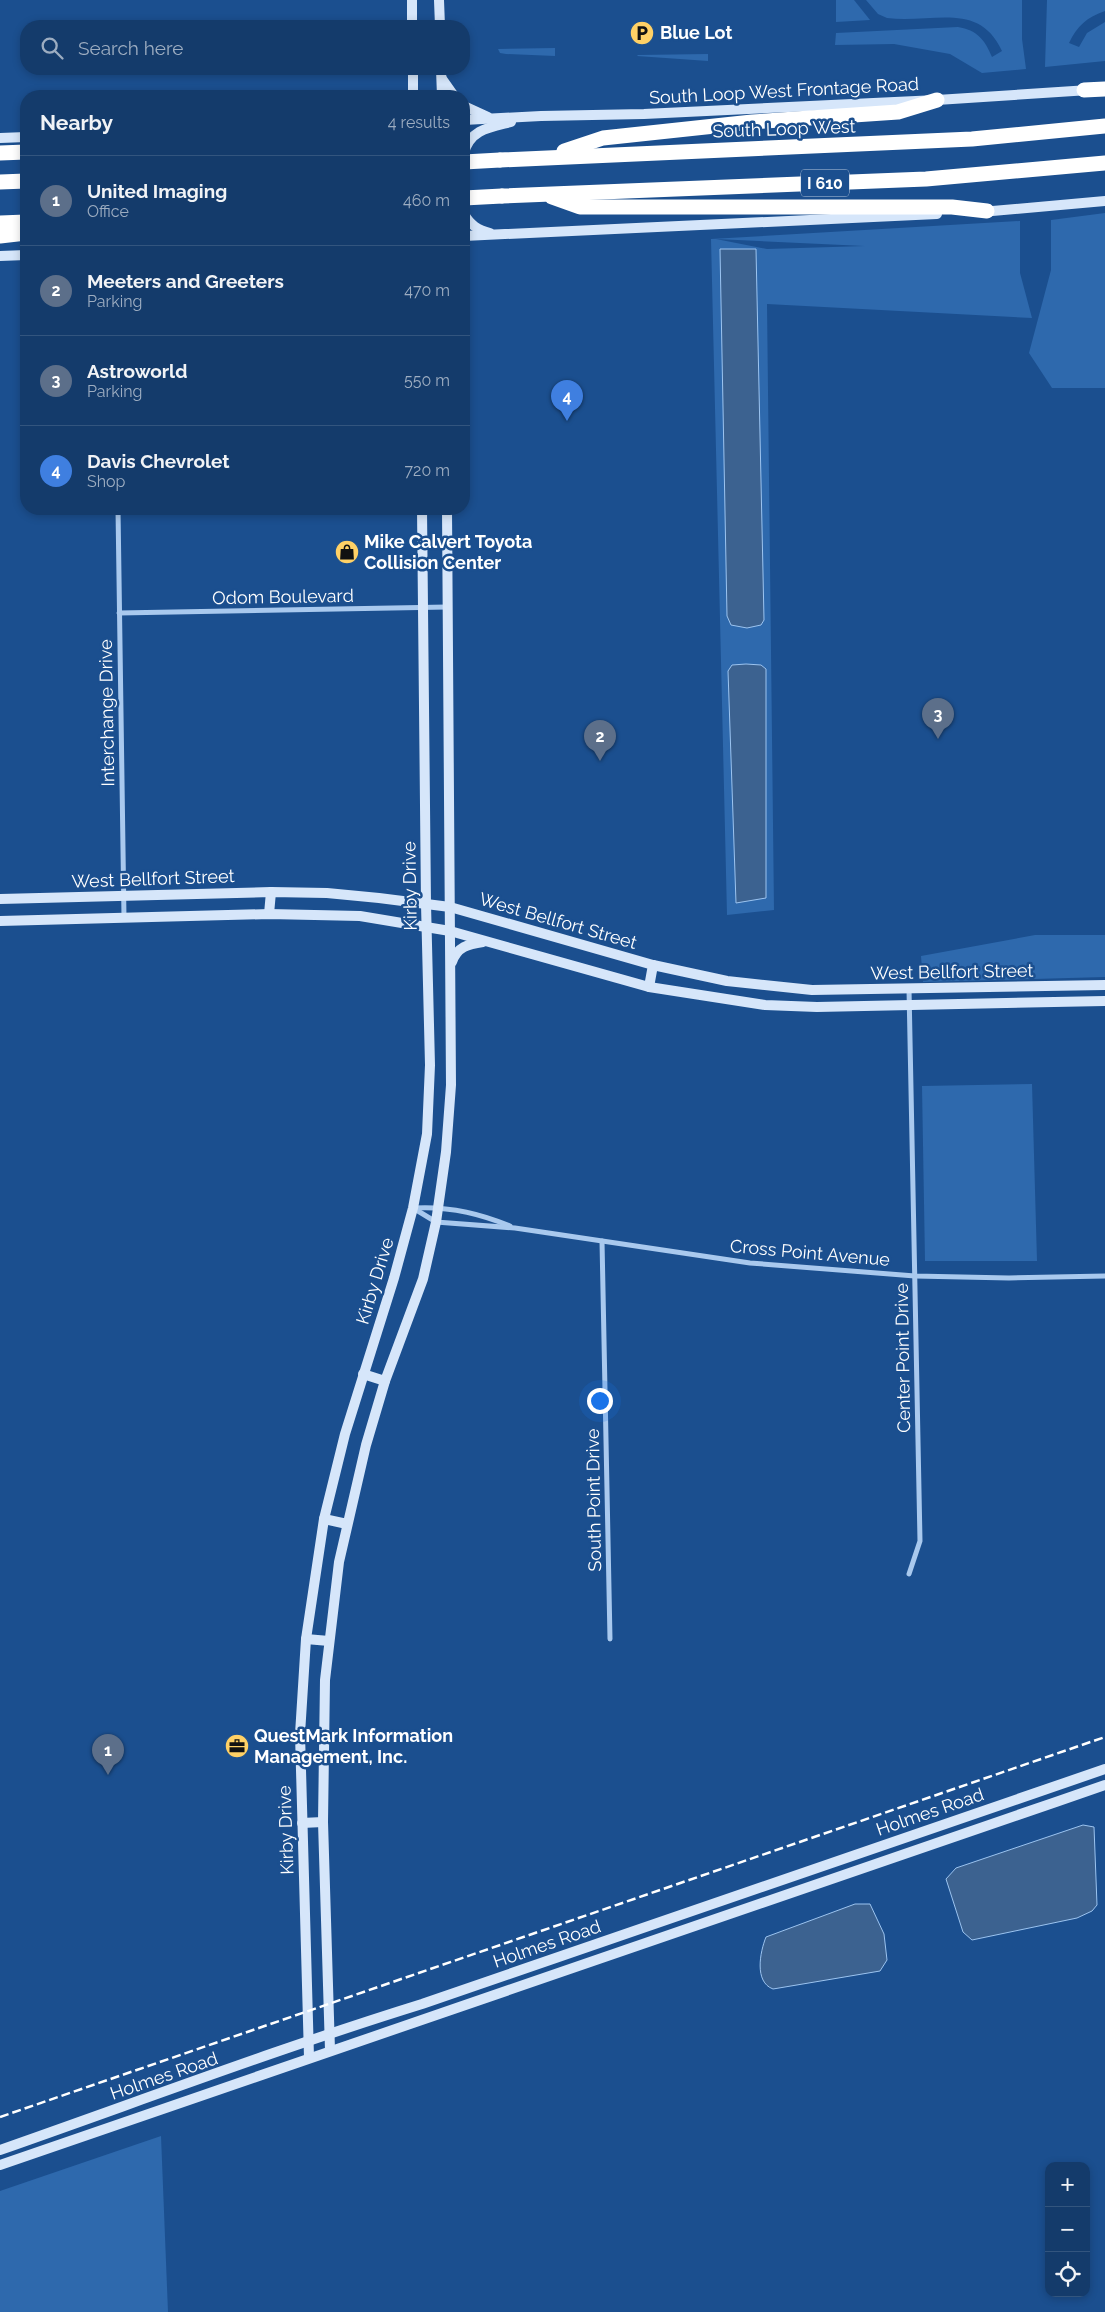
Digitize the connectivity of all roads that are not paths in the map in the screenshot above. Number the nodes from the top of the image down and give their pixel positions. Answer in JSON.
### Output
{"nodes":[{"id":1,"x":412,"y":0,"type":"edge"},
{"id":2,"x":439,"y":0,"type":"edge"},
{"id":3,"x":412,"y":20,"type":"edge"},
{"id":4,"x":440,"y":20,"type":"edge"},
{"id":5,"x":413,"y":75,"type":"edge"},
{"id":6,"x":442,"y":75,"type":"edge"},
{"id":7,"x":443,"y":75,"type":"edge"},
{"id":8,"x":413,"y":82,"type":"junction"},
{"id":9,"x":1105,"y":88,"type":"edge"},
{"id":10,"x":409,"y":90,"type":"edge"},
{"id":11,"x":413,"y":90,"type":"edge"},
{"id":12,"x":442,"y":90,"type":"edge"},
{"id":13,"x":451,"y":90,"type":"edge"},
{"id":14,"x":1084,"y":90,"type":"joint"},
{"id":15,"x":937,"y":100,"type":"junction"},
{"id":16,"x":470,"y":109,"type":"edge"},
{"id":17,"x":541,"y":116,"type":"junction"},
{"id":18,"x":491,"y":119,"type":"junction"},
{"id":19,"x":470,"y":120,"type":"edge"},
{"id":20,"x":1105,"y":126,"type":"edge"},
{"id":21,"x":20,"y":137,"type":"edge"},
{"id":22,"x":0,"y":138,"type":"edge"},
{"id":23,"x":470,"y":139,"type":"edge"},
{"id":24,"x":0,"y":152,"type":"edge"},
{"id":25,"x":20,"y":152,"type":"edge"},
{"id":26,"x":546,"y":157,"type":"junction"},
{"id":27,"x":470,"y":162,"type":"edge"},
{"id":28,"x":1105,"y":163,"type":"edge"},
{"id":29,"x":20,"y":181,"type":"edge"},
{"id":30,"x":0,"y":182,"type":"edge"},
{"id":31,"x":544,"y":194,"type":"junction"},
{"id":32,"x":470,"y":198,"type":"edge"},
{"id":33,"x":1105,"y":201,"type":"edge"},
{"id":34,"x":987,"y":212,"type":"junction"},
{"id":35,"x":20,"y":222,"type":"edge"},
{"id":36,"x":0,"y":223,"type":"edge"},
{"id":37,"x":470,"y":224,"type":"edge"},
{"id":38,"x":20,"y":234,"type":"edge"},
{"id":39,"x":501,"y":235,"type":"junction"},
{"id":40,"x":0,"y":236,"type":"edge"},
{"id":41,"x":470,"y":236,"type":"edge"},
{"id":42,"x":20,"y":254,"type":"edge"},
{"id":43,"x":0,"y":256,"type":"edge"},
{"id":44,"x":118,"y":515,"type":"edge"},
{"id":45,"x":422,"y":515,"type":"edge"},
{"id":46,"x":447,"y":515,"type":"edge"},
{"id":47,"x":447,"y":607,"type":"junction"},
{"id":48,"x":423,"y":608,"type":"junction"},
{"id":49,"x":119,"y":614,"type":"junction"},
{"id":50,"x":272,"y":892,"type":"junction"},
{"id":51,"x":123,"y":896,"type":"junction"},
{"id":52,"x":0,"y":899,"type":"edge"},
{"id":53,"x":426,"y":904,"type":"junction"},
{"id":54,"x":450,"y":907,"type":"junction"},
{"id":55,"x":269,"y":914,"type":"junction"},
{"id":56,"x":124,"y":917,"type":"junction"},
{"id":57,"x":0,"y":921,"type":"edge"},
{"id":58,"x":427,"y":926,"type":"junction"},
{"id":59,"x":450,"y":931,"type":"junction"},
{"id":60,"x":488,"y":942,"type":"junction"},
{"id":61,"x":653,"y":965,"type":"junction"},
{"id":62,"x":450,"y":968,"type":"junction"},
{"id":63,"x":1105,"y":985,"type":"edge"},
{"id":64,"x":648,"y":986,"type":"junction"},
{"id":65,"x":909,"y":989,"type":"junction"},
{"id":66,"x":1105,"y":1001,"type":"edge"},
{"id":67,"x":909,"y":1005,"type":"junction"},
{"id":68,"x":438,"y":1206,"type":"junction"},
{"id":69,"x":413,"y":1208,"type":"junction"},
{"id":70,"x":436,"y":1222,"type":"junction"},
{"id":71,"x":515,"y":1228,"type":"junction"},
{"id":72,"x":602,"y":1241,"type":"junction"},
{"id":73,"x":915,"y":1276,"type":"junction"},
{"id":74,"x":1105,"y":1276,"type":"edge"},
{"id":75,"x":363,"y":1374,"type":"junction"},
{"id":76,"x":385,"y":1380,"type":"junction"},
{"id":77,"x":324,"y":1520,"type":"junction"},
{"id":78,"x":347,"y":1524,"type":"junction"},
{"id":79,"x":909,"y":1574,"type":"dead end"},
{"id":80,"x":306,"y":1639,"type":"junction"},
{"id":81,"x":610,"y":1639,"type":"dead end"},
{"id":82,"x":329,"y":1641,"type":"junction"},
{"id":83,"x":1105,"y":1769,"type":"edge"},
{"id":84,"x":1105,"y":1785,"type":"edge"},
{"id":85,"x":323,"y":1822,"type":"junction"},
{"id":86,"x":302,"y":1823,"type":"junction"},
{"id":87,"x":890,"y":1843,"type":"junction"},
{"id":88,"x":895,"y":1858,"type":"junction"},
{"id":89,"x":534,"y":1965,"type":"junction"},
{"id":90,"x":540,"y":1980,"type":"junction"},
{"id":91,"x":330,"y":2033,"type":"junction"},
{"id":92,"x":307,"y":2040,"type":"junction"},
{"id":93,"x":330,"y":2050,"type":"junction"},
{"id":94,"x":308,"y":2057,"type":"junction"},
{"id":95,"x":0,"y":2150,"type":"edge"},
{"id":96,"x":0,"y":2165,"type":"edge"}],
"edges":[{"from":1,"to":3,"type":"main road"},
{"from":2,"to":4,"type":"main road"},
{"from":5,"to":8,"type":"main road"},
{"from":6,"to":12,"type":"main road"},
{"from":7,"to":13,"type":"main road"},
{"from":8,"to":10,"type":"main road"},
{"from":8,"to":11,"type":"main road"},
{"from":9,"to":14,"type":"highway"},
{"from":14,"to":15,"type":"main road","name":"South Loop West Frontage Road"},
{"from":15,"to":17,"type":"main road","name":"South Loop West Frontage Road"},
{"from":15,"to":26,"type":"highway"},
{"from":16,"to":18,"type":"main road"},
{"from":17,"to":18,"type":"main road","name":"South Loop West Frontage Road"},
{"from":17,"to":23,"type":"main road"},
{"from":18,"to":19,"type":"main road","name":"South Loop West Frontage Road"},
{"from":20,"to":26,"type":"highway","name":"South Loop West","number":"I 610"},
{"from":21,"to":22,"type":"main road"},
{"from":24,"to":25,"type":"highway"},
{"from":26,"to":27,"type":"highway","name":"South Loop West","number":"I 610","bridge":true},
{"from":28,"to":31,"type":"highway","number":"I 610"},
{"from":29,"to":30,"type":"highway"},
{"from":31,"to":32,"type":"highway","number":"I 610","bridge":true},
{"from":31,"to":34,"type":"highway"},
{"from":33,"to":34,"type":"main road"},
{"from":34,"to":39,"type":"main road"},
{"from":35,"to":36,"type":"highway"},
{"from":37,"to":39,"type":"main road"},
{"from":38,"to":40,"type":"highway"},
{"from":39,"to":41,"type":"main road"},
{"from":42,"to":43,"type":"main road"},
{"from":44,"to":49,"type":"street","name":"Interchange Drive"},
{"from":45,"to":48,"type":"main road","name":"Kirby Drive"},
{"from":46,"to":47,"type":"main road","name":"Kirby Drive"},
{"from":47,"to":48,"type":"street","name":"Odom Boulevard"},
{"from":47,"to":54,"type":"main road","name":"Kirby Drive"},
{"from":48,"to":49,"type":"street","name":"Odom Boulevard"},
{"from":48,"to":53,"type":"main road","name":"Kirby Drive"},
{"from":49,"to":51,"type":"street","name":"Interchange Drive"},
{"from":50,"to":51,"type":"main road","name":"West Bellfort Street"},
{"from":50,"to":53,"type":"main road","name":"West Bellfort Street"},
{"from":50,"to":55,"type":"main road"},
{"from":51,"to":52,"type":"main road","name":"West Bellfort Street"},
{"from":51,"to":56,"type":"street","name":"Interchange Drive"},
{"from":53,"to":54,"type":"main road","name":"West Bellfort Street"},
{"from":53,"to":58,"type":"main road","name":"Kirby Drive"},
{"from":54,"to":59,"type":"main road","name":"Kirby Drive"},
{"from":54,"to":61,"type":"main road","name":"West Bellfort Street"},
{"from":55,"to":56,"type":"main road","name":"West Bellfort Street"},
{"from":55,"to":58,"type":"main road","name":"West Bellfort Street"},
{"from":56,"to":57,"type":"main road","name":"West Bellfort Street"},
{"from":58,"to":59,"type":"main road","name":"West Bellfort Street"},
{"from":58,"to":69,"type":"main road","name":"Kirby Drive"},
{"from":59,"to":60,"type":"main road","name":"West Bellfort Street"},
{"from":59,"to":62,"type":"main road","name":"Kirby Drive"},
{"from":60,"to":62,"type":"main road"},
{"from":60,"to":64,"type":"main road","name":"West Bellfort Street"},
{"from":61,"to":64,"type":"main road"},
{"from":61,"to":65,"type":"main road","name":"West Bellfort Street"},
{"from":62,"to":68,"type":"main road","name":"Kirby Drive"},
{"from":63,"to":65,"type":"main road","name":"West Bellfort Street"},
{"from":64,"to":67,"type":"main road","name":"West Bellfort Street"},
{"from":65,"to":67,"type":"street","name":"Center Point Drive"},
{"from":66,"to":67,"type":"main road","name":"West Bellfort Street"},
{"from":67,"to":73,"type":"street","name":"Center Point Drive"},
{"from":68,"to":69,"type":"street","name":"Cross Point Avenue"},
{"from":68,"to":70,"type":"main road","name":"Kirby Drive"},
{"from":68,"to":71,"type":"street","name":"Cross Point Avenue"},
{"from":69,"to":70,"type":"street","name":"Cross Point Avenue"},
{"from":69,"to":75,"type":"main road","name":"Kirby Drive"},
{"from":70,"to":71,"type":"street","name":"Cross Point Avenue"},
{"from":70,"to":76,"type":"main road","name":"Kirby Drive"},
{"from":71,"to":72,"type":"street","name":"Cross Point Avenue"},
{"from":72,"to":73,"type":"street","name":"Cross Point Avenue"},
{"from":72,"to":81,"type":"street","name":"South Point Drive"},
{"from":73,"to":74,"type":"street","name":"Cross Point Avenue"},
{"from":73,"to":79,"type":"street","name":"Center Point Drive"},
{"from":75,"to":76,"type":"main road"},
{"from":75,"to":77,"type":"main road","name":"Kirby Drive"},
{"from":76,"to":78,"type":"main road","name":"Kirby Drive"},
{"from":77,"to":78,"type":"main road"},
{"from":77,"to":80,"type":"main road","name":"Kirby Drive"},
{"from":78,"to":82,"type":"main road","name":"Kirby Drive"},
{"from":80,"to":82,"type":"main road"},
{"from":80,"to":86,"type":"main road","name":"Kirby Drive"},
{"from":82,"to":85,"type":"main road","name":"Kirby Drive"},
{"from":83,"to":87,"type":"main road","name":"Holmes Road"},
{"from":84,"to":88,"type":"main road","name":"Holmes Road"},
{"from":85,"to":86,"type":"main road"},
{"from":85,"to":91,"type":"main road","name":"Kirby Drive"},
{"from":86,"to":92,"type":"main road","name":"Kirby Drive"},
{"from":87,"to":88,"type":"main road"},
{"from":87,"to":89,"type":"main road","name":"Holmes Road"},
{"from":88,"to":90,"type":"main road","name":"Holmes Road"},
{"from":89,"to":90,"type":"main road"},
{"from":89,"to":91,"type":"main road","name":"Holmes Road"},
{"from":90,"to":93,"type":"main road","name":"Holmes Road"},
{"from":91,"to":92,"type":"main road","name":"Holmes Road"},
{"from":91,"to":93,"type":"main road","name":"Kirby Drive"},
{"from":92,"to":94,"type":"main road","name":"Kirby Drive"},
{"from":92,"to":95,"type":"main road","name":"Holmes Road"},
{"from":93,"to":94,"type":"main road","name":"Holmes Road"},
{"from":94,"to":96,"type":"main road","name":"Holmes Road"}]}
